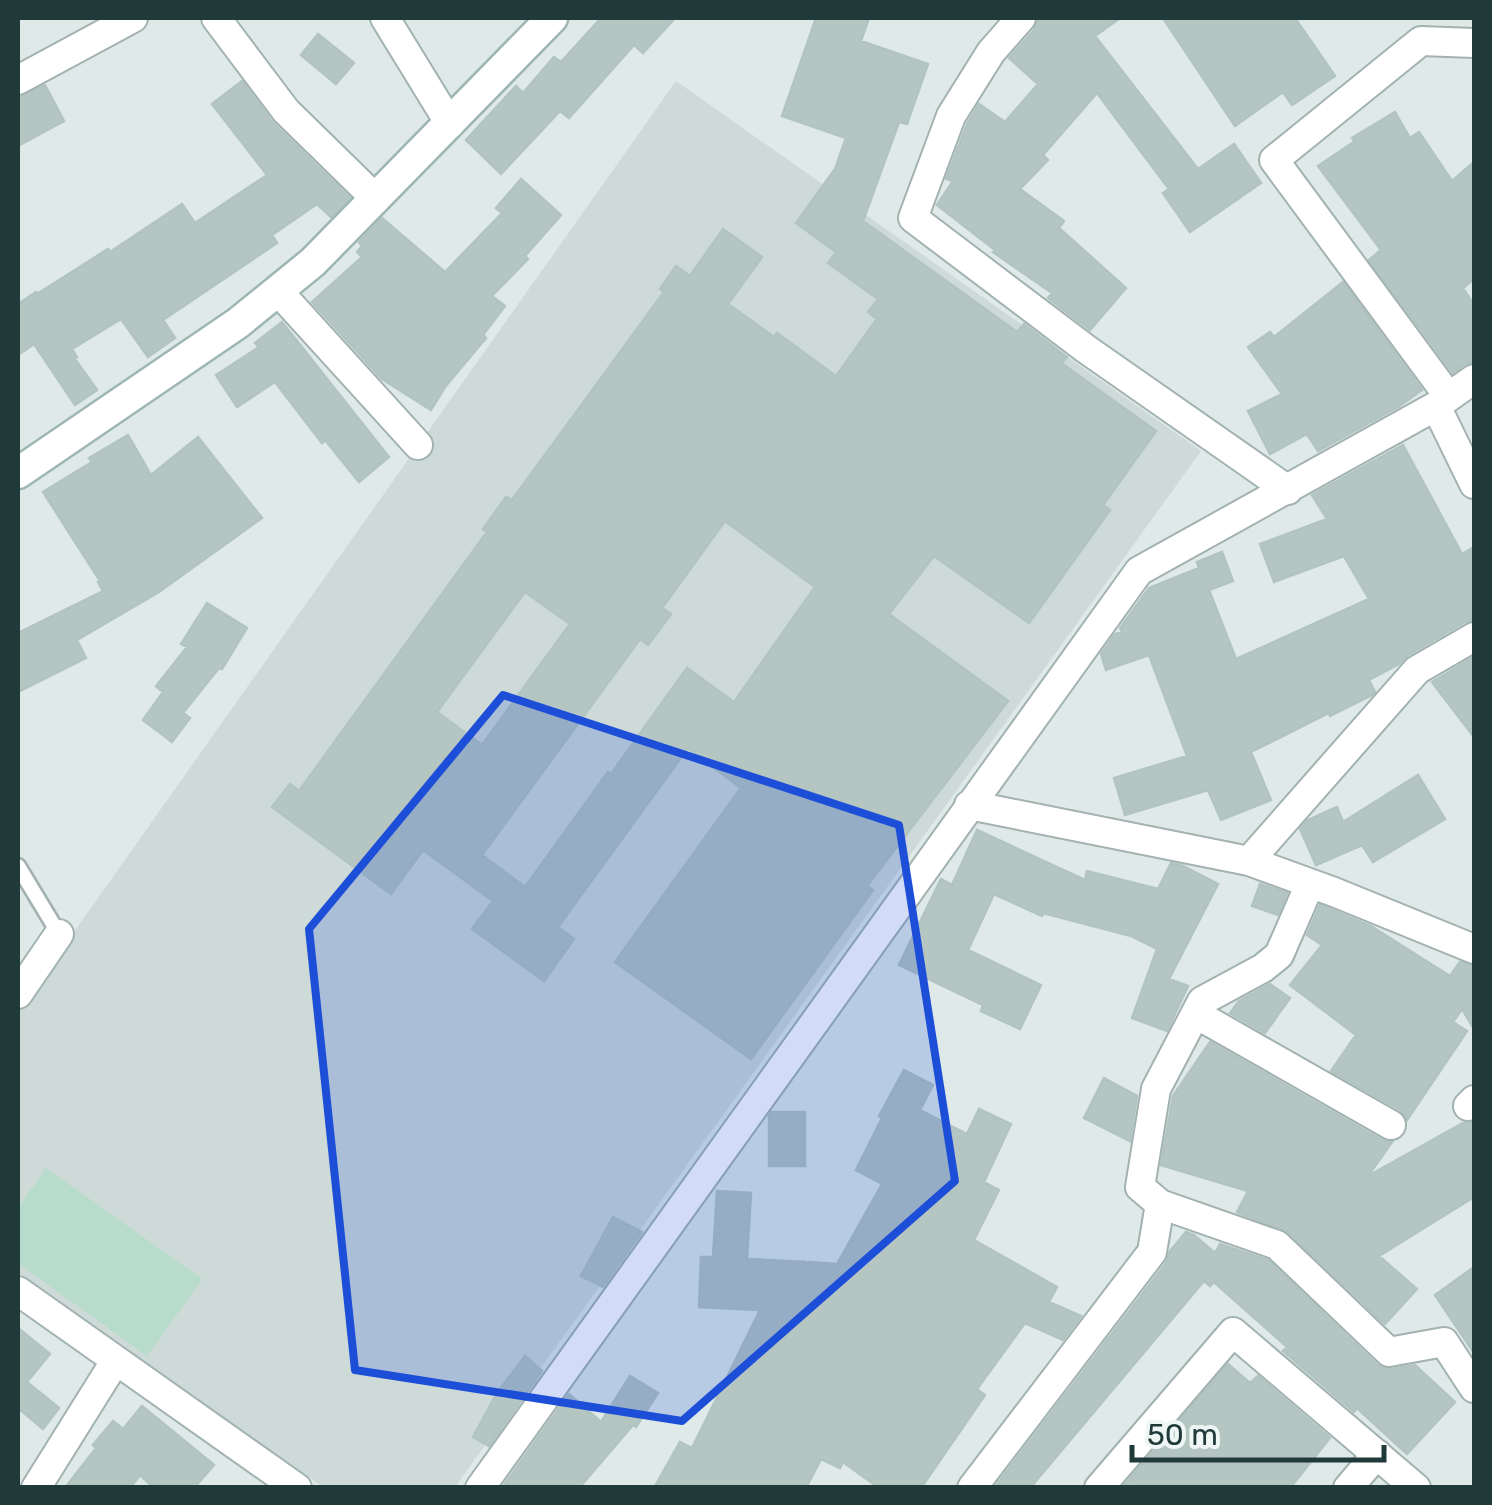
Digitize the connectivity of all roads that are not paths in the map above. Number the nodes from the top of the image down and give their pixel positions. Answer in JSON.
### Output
{"nodes":[{"id":1,"x":132,"y":18,"type":"edge"},
{"id":2,"x":216,"y":18,"type":"edge"},
{"id":3,"x":384,"y":18,"type":"edge"},
{"id":4,"x":552,"y":18,"type":"edge"},
{"id":5,"x":1021,"y":18,"type":"edge"},
{"id":6,"x":1474,"y":43,"type":"edge"},
{"id":7,"x":18,"y":80,"type":"edge"},
{"id":8,"x":450,"y":124,"type":"junction"},
{"id":9,"x":376,"y":199,"type":"junction"},
{"id":10,"x":278,"y":291,"type":"junction"},
{"id":11,"x":1474,"y":380,"type":"edge"},
{"id":12,"x":1443,"y":402,"type":"junction"},
{"id":13,"x":418,"y":445,"type":"dead end"},
{"id":14,"x":18,"y":473,"type":"edge"},
{"id":15,"x":1474,"y":484,"type":"edge"},
{"id":16,"x":1288,"y":490,"type":"junction"},
{"id":17,"x":1474,"y":637,"type":"edge"},
{"id":18,"x":969,"y":805,"type":"junction"},
{"id":19,"x":1249,"y":862,"type":"junction"},
{"id":20,"x":18,"y":866,"type":"edge"},
{"id":21,"x":1310,"y":884,"type":"junction"},
{"id":22,"x":59,"y":934,"type":"joint"},
{"id":23,"x":1474,"y":948,"type":"edge"},
{"id":24,"x":18,"y":994,"type":"edge"},
{"id":25,"x":1196,"y":1014,"type":"junction"},
{"id":26,"x":1391,"y":1125,"type":"dead end"},
{"id":27,"x":1160,"y":1204,"type":"junction"},
{"id":28,"x":18,"y":1291,"type":"edge"},
{"id":29,"x":116,"y":1360,"type":"junction"},
{"id":30,"x":1474,"y":1388,"type":"edge"},
{"id":31,"x":1376,"y":1454,"type":"junction"},
{"id":32,"x":36,"y":1488,"type":"edge"},
{"id":33,"x":297,"y":1488,"type":"edge"},
{"id":34,"x":480,"y":1488,"type":"edge"},
{"id":35,"x":972,"y":1488,"type":"edge"},
{"id":36,"x":1099,"y":1488,"type":"edge"},
{"id":37,"x":1348,"y":1488,"type":"edge"},
{"id":38,"x":1416,"y":1488,"type":"edge"}],
"edges":[{"from":1,"to":7,"type":"street"},
{"from":2,"to":9,"type":"street"},
{"from":3,"to":8,"type":"street"},
{"from":4,"to":8,"type":"street"},
{"from":5,"to":16,"type":"street"},
{"from":6,"to":12,"type":"street"},
{"from":8,"to":9,"type":"street"},
{"from":9,"to":10,"type":"street"},
{"from":10,"to":13,"type":"street"},
{"from":10,"to":14,"type":"street"},
{"from":11,"to":12,"type":"street"},
{"from":12,"to":15,"type":"street"},
{"from":12,"to":16,"type":"street"},
{"from":16,"to":18,"type":"street"},
{"from":17,"to":19,"type":"street"},
{"from":18,"to":19,"type":"street"},
{"from":18,"to":34,"type":"street"},
{"from":19,"to":21,"type":"street"},
{"from":20,"to":22,"type":"lane"},
{"from":21,"to":23,"type":"street"},
{"from":21,"to":25,"type":"street"},
{"from":22,"to":24,"type":"street"},
{"from":25,"to":26,"type":"street"},
{"from":25,"to":27,"type":"street"},
{"from":27,"to":30,"type":"street"},
{"from":27,"to":35,"type":"street"},
{"from":28,"to":29,"type":"street"},
{"from":29,"to":32,"type":"street"},
{"from":29,"to":33,"type":"street"},
{"from":31,"to":36,"type":"street"},
{"from":31,"to":37,"type":"street"},
{"from":31,"to":38,"type":"street"}]}
